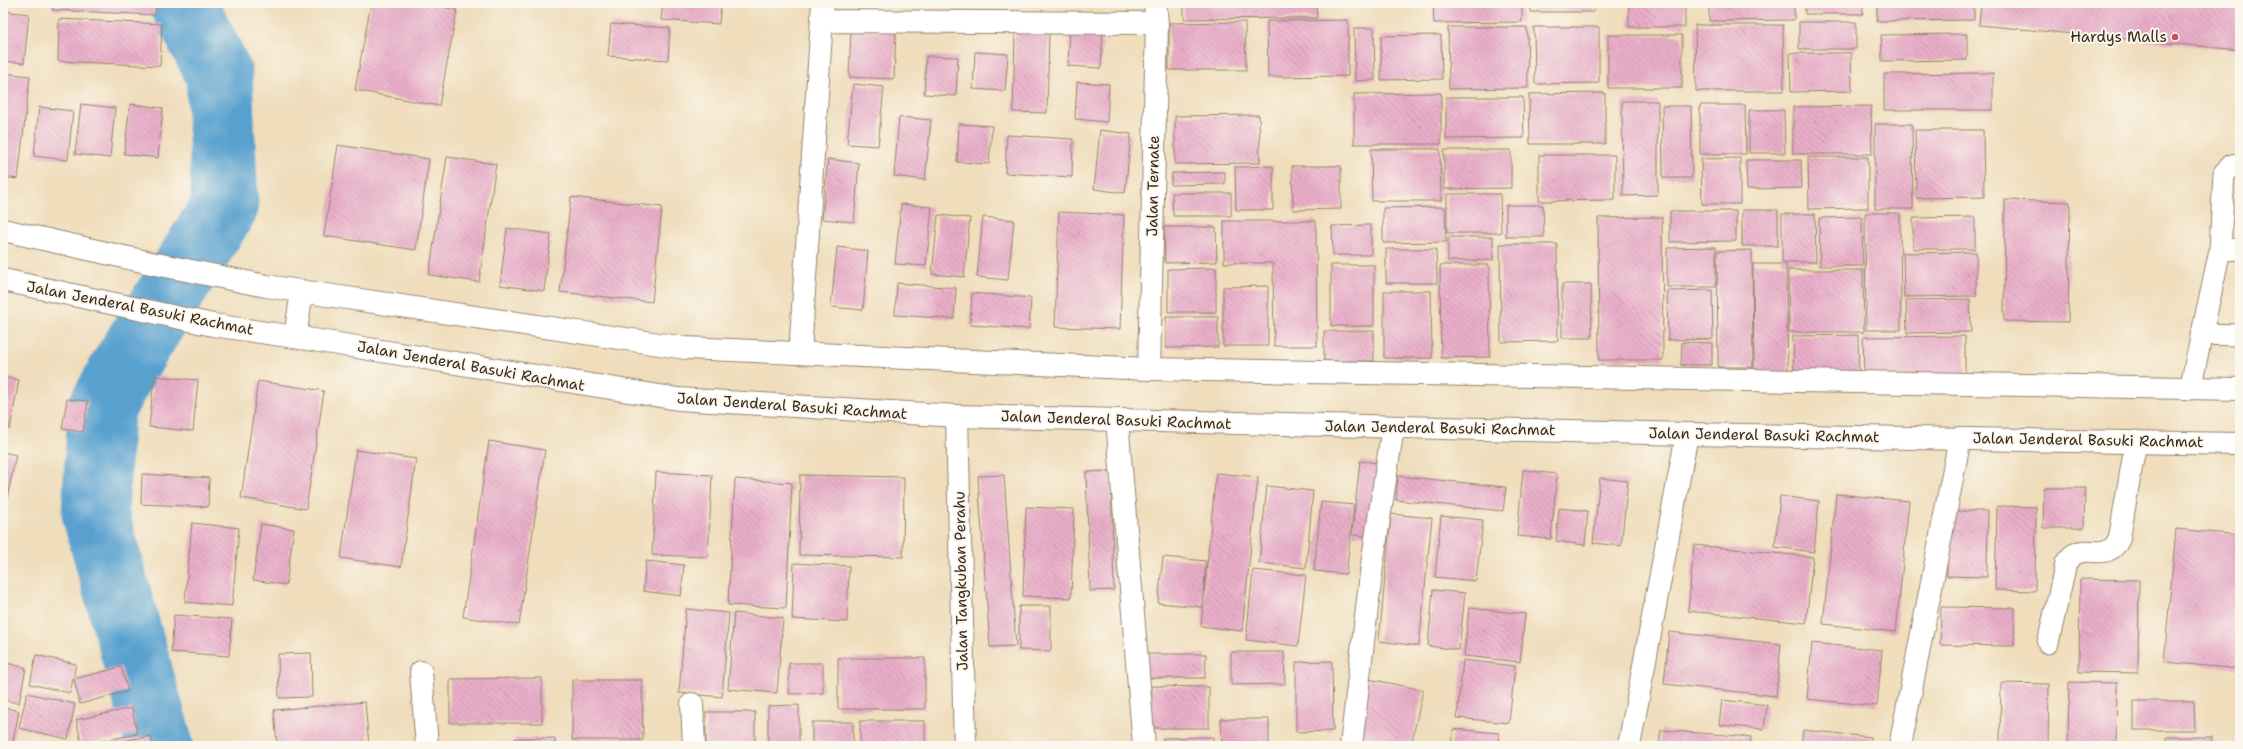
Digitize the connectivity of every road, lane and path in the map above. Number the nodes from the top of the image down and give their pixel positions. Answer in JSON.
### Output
{"nodes":[{"id":1,"x":823,"y":12,"type":"edge"},
{"id":2,"x":1156,"y":13,"type":"edge"},
{"id":3,"x":2240,"y":164,"type":"edge"},
{"id":4,"x":3,"y":230,"type":"edge"},
{"id":5,"x":2230,"y":250,"type":"edge"},
{"id":6,"x":3,"y":280,"type":"edge"},
{"id":7,"x":302,"y":291,"type":"junction"},
{"id":8,"x":2201,"y":334,"type":"junction"},
{"id":9,"x":2240,"y":335,"type":"edge"},
{"id":10,"x":295,"y":337,"type":"junction"},
{"id":11,"x":800,"y":354,"type":"junction"},
{"id":12,"x":1149,"y":369,"type":"junction"},
{"id":13,"x":2190,"y":388,"type":"junction"},
{"id":14,"x":2240,"y":389,"type":"edge"},
{"id":15,"x":957,"y":416,"type":"junction"},
{"id":16,"x":1117,"y":420,"type":"junction"},
{"id":17,"x":1393,"y":427,"type":"junction"},
{"id":18,"x":1687,"y":434,"type":"junction"},
{"id":19,"x":1960,"y":438,"type":"junction"},
{"id":20,"x":2136,"y":441,"type":"junction"},
{"id":21,"x":2240,"y":444,"type":"edge"},
{"id":22,"x":2048,"y":643,"type":"dead end"},
{"id":23,"x":421,"y":672,"type":"dead end"},
{"id":24,"x":692,"y":704,"type":"dead end"},
{"id":25,"x":427,"y":746,"type":"edge"},
{"id":26,"x":694,"y":746,"type":"edge"},
{"id":27,"x":965,"y":746,"type":"edge"},
{"id":28,"x":1144,"y":746,"type":"edge"},
{"id":29,"x":1351,"y":746,"type":"edge"},
{"id":30,"x":1630,"y":746,"type":"edge"},
{"id":31,"x":1900,"y":746,"type":"edge"}],
"edges":[{"from":1,"to":2,"type":"main road"},
{"from":1,"to":11,"type":"main road"},
{"from":2,"to":12,"type":"main road","name":"Jalan Ternate"},
{"from":3,"to":5,"type":"lane"},
{"from":4,"to":7,"type":"main road"},
{"from":5,"to":8,"type":"lane"},
{"from":6,"to":10,"type":"main road","name":"Jalan Jenderal Basuki Rachmat"},
{"from":7,"to":10,"type":"main road"},
{"from":7,"to":11,"type":"main road"},
{"from":8,"to":9,"type":"lane"},
{"from":8,"to":13,"type":"lane"},
{"from":10,"to":15,"type":"main road","name":"Jalan Jenderal Basuki Rachmat"},
{"from":11,"to":12,"type":"main road"},
{"from":12,"to":13,"type":"main road"},
{"from":13,"to":14,"type":"main road"},
{"from":15,"to":16,"type":"main road","name":"Jalan Jenderal Basuki Rachmat"},
{"from":15,"to":27,"type":"main road","name":"Jalan Tangkuban Perahu"},
{"from":16,"to":17,"type":"main road","name":"Jalan Jenderal Basuki Rachmat"},
{"from":16,"to":28,"type":"main road"},
{"from":17,"to":18,"type":"main road","name":"Jalan Jenderal Basuki Rachmat"},
{"from":17,"to":29,"type":"main road"},
{"from":18,"to":19,"type":"main road","name":"Jalan Jenderal Basuki Rachmat"},
{"from":18,"to":30,"type":"main road"},
{"from":19,"to":20,"type":"main road","name":"Jalan Jenderal Basuki Rachmat"},
{"from":19,"to":31,"type":"main road"},
{"from":20,"to":21,"type":"main road","name":"Jalan Jenderal Basuki Rachmat"},
{"from":20,"to":22,"type":"lane"},
{"from":23,"to":25,"type":"main road"},
{"from":24,"to":26,"type":"main road"}]}
